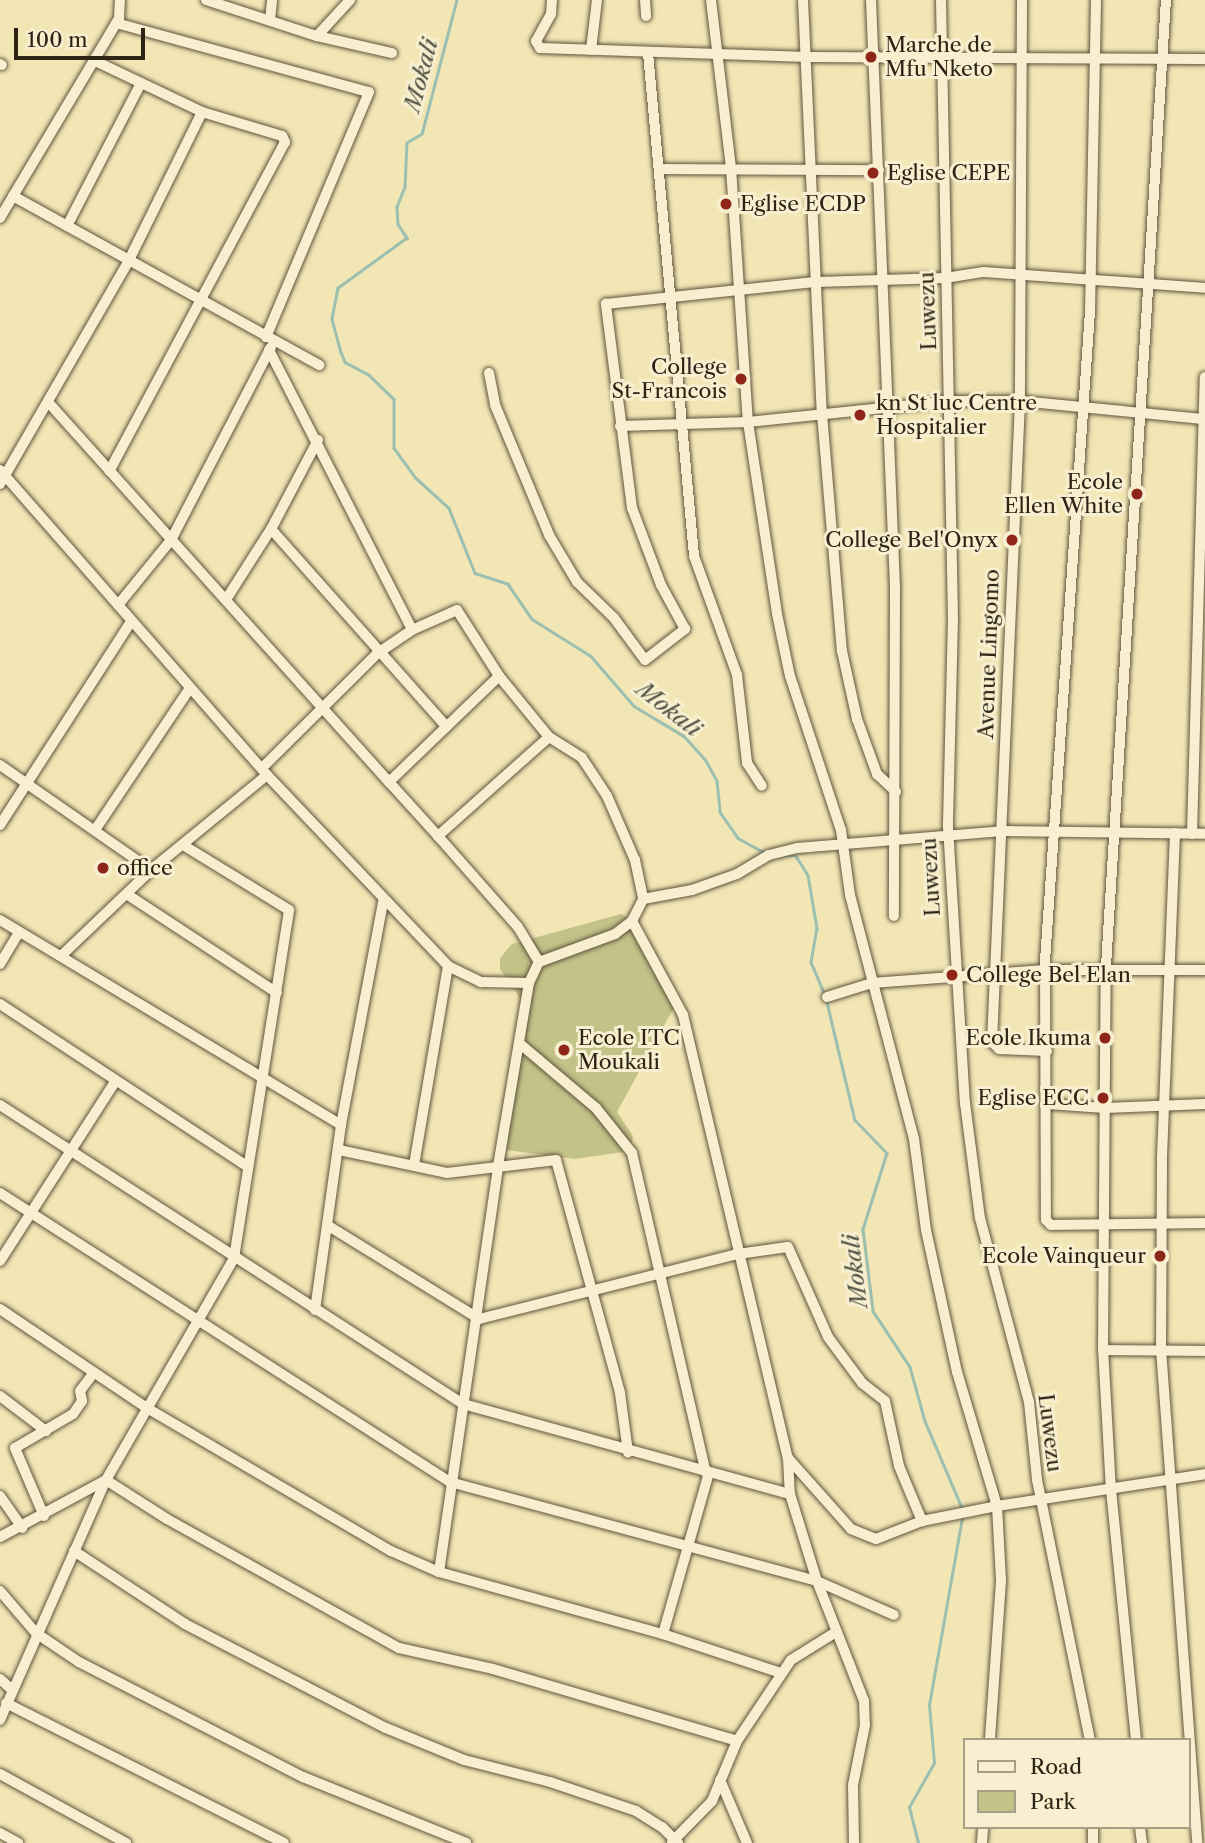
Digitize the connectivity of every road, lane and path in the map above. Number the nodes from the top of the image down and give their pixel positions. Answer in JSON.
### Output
{"nodes":[{"id":1,"x":120,"y":0,"type":"edge"},
{"id":2,"x":206,"y":0,"type":"edge"},
{"id":3,"x":272,"y":0,"type":"edge"},
{"id":4,"x":349,"y":0,"type":"edge"},
{"id":5,"x":552,"y":0,"type":"edge"},
{"id":6,"x":597,"y":0,"type":"edge"},
{"id":7,"x":645,"y":0,"type":"edge"},
{"id":8,"x":711,"y":0,"type":"edge"},
{"id":9,"x":803,"y":0,"type":"edge"},
{"id":10,"x":871,"y":0,"type":"edge"},
{"id":11,"x":941,"y":0,"type":"edge"},
{"id":12,"x":1022,"y":0,"type":"edge"},
{"id":13,"x":1096,"y":0,"type":"edge"},
{"id":14,"x":1166,"y":0,"type":"edge"},
{"id":15,"x":221,"y":1,"type":"edge"},
{"id":16,"x":646,"y":16,"type":"dead end"},
{"id":17,"x":270,"y":20,"type":"junction"},
{"id":18,"x":116,"y":23,"type":"junction"},
{"id":19,"x":317,"y":36,"type":"junction"},
{"id":20,"x":592,"y":50,"type":"junction"},
{"id":21,"x":714,"y":50,"type":"junction"},
{"id":22,"x":648,"y":52,"type":"junction"},
{"id":23,"x":392,"y":53,"type":"dead end"},
{"id":24,"x":1095,"y":56,"type":"junction"},
{"id":25,"x":808,"y":57,"type":"junction"},
{"id":26,"x":876,"y":57,"type":"junction"},
{"id":27,"x":1023,"y":57,"type":"junction"},
{"id":28,"x":1166,"y":57,"type":"junction"},
{"id":29,"x":944,"y":59,"type":"junction"},
{"id":30,"x":1205,"y":59,"type":"edge"},
{"id":31,"x":93,"y":60,"type":"junction"},
{"id":32,"x":141,"y":83,"type":"junction"},
{"id":33,"x":202,"y":112,"type":"junction"},
{"id":34,"x":731,"y":168,"type":"junction"},
{"id":35,"x":660,"y":169,"type":"junction"},
{"id":36,"x":814,"y":169,"type":"junction"},
{"id":37,"x":878,"y":170,"type":"junction"},
{"id":38,"x":13,"y":196,"type":"junction"},
{"id":39,"x":0,"y":218,"type":"edge"},
{"id":40,"x":67,"y":226,"type":"junction"},
{"id":41,"x":128,"y":262,"type":"junction"},
{"id":42,"x":1021,"y":275,"type":"junction"},
{"id":43,"x":945,"y":278,"type":"junction"},
{"id":44,"x":1090,"y":278,"type":"junction"},
{"id":45,"x":881,"y":279,"type":"junction"},
{"id":46,"x":817,"y":282,"type":"junction"},
{"id":47,"x":1152,"y":283,"type":"junction"},
{"id":48,"x":1205,"y":288,"type":"edge"},
{"id":49,"x":740,"y":289,"type":"junction"},
{"id":50,"x":672,"y":294,"type":"junction"},
{"id":51,"x":200,"y":301,"type":"junction"},
{"id":52,"x":270,"y":343,"type":"junction"},
{"id":53,"x":319,"y":365,"type":"dead end"},
{"id":54,"x":489,"y":373,"type":"dead end"},
{"id":55,"x":1205,"y":377,"type":"edge"},
{"id":56,"x":951,"y":401,"type":"junction"},
{"id":57,"x":1020,"y":401,"type":"junction"},
{"id":58,"x":48,"y":402,"type":"junction"},
{"id":59,"x":1082,"y":407,"type":"junction"},
{"id":60,"x":886,"y":408,"type":"junction"},
{"id":61,"x":822,"y":414,"type":"junction"},
{"id":62,"x":1141,"y":415,"type":"junction"},
{"id":63,"x":1204,"y":419,"type":"edge"},
{"id":64,"x":682,"y":422,"type":"junction"},
{"id":65,"x":748,"y":422,"type":"junction"},
{"id":66,"x":620,"y":426,"type":"junction"},
{"id":67,"x":318,"y":440,"type":"junction"},
{"id":68,"x":109,"y":471,"type":"junction"},
{"id":69,"x":2,"y":476,"type":"edge"},
{"id":70,"x":271,"y":529,"type":"junction"},
{"id":71,"x":171,"y":540,"type":"junction"},
{"id":72,"x":1201,"y":558,"type":"edge"},
{"id":73,"x":227,"y":597,"type":"junction"},
{"id":74,"x":118,"y":605,"type":"junction"},
{"id":75,"x":131,"y":622,"type":"junction"},
{"id":76,"x":412,"y":630,"type":"junction"},
{"id":77,"x":378,"y":653,"type":"junction"},
{"id":78,"x":499,"y":677,"type":"junction"},
{"id":79,"x":190,"y":688,"type":"junction"},
{"id":80,"x":321,"y":709,"type":"junction"},
{"id":81,"x":446,"y":726,"type":"junction"},
{"id":82,"x":549,"y":737,"type":"junction"},
{"id":83,"x":0,"y":765,"type":"edge"},
{"id":84,"x":264,"y":771,"type":"junction"},
{"id":85,"x":27,"y":782,"type":"junction"},
{"id":86,"x":389,"y":782,"type":"junction"},
{"id":87,"x":762,"y":786,"type":"dead end"},
{"id":88,"x":896,"y":792,"type":"junction"},
{"id":89,"x":0,"y":825,"type":"edge"},
{"id":90,"x":95,"y":830,"type":"junction"},
{"id":91,"x":1053,"y":830,"type":"junction"},
{"id":92,"x":1002,"y":831,"type":"junction"},
{"id":93,"x":1118,"y":831,"type":"junction"},
{"id":94,"x":1175,"y":833,"type":"junction"},
{"id":95,"x":1192,"y":834,"type":"junction"},
{"id":96,"x":1205,"y":834,"type":"edge"},
{"id":97,"x":948,"y":835,"type":"junction"},
{"id":98,"x":438,"y":836,"type":"junction"},
{"id":99,"x":895,"y":839,"type":"junction"},
{"id":100,"x":844,"y":843,"type":"junction"},
{"id":101,"x":183,"y":845,"type":"junction"},
{"id":102,"x":151,"y":870,"type":"junction"},
{"id":103,"x":128,"y":895,"type":"junction"},
{"id":104,"x":643,"y":899,"type":"junction"},
{"id":105,"x":383,"y":901,"type":"junction"},
{"id":106,"x":894,"y":916,"type":"dead end"},
{"id":107,"x":0,"y":920,"type":"edge"},
{"id":108,"x":632,"y":921,"type":"junction"},
{"id":109,"x":19,"y":932,"type":"junction"},
{"id":110,"x":62,"y":955,"type":"junction"},
{"id":111,"x":540,"y":962,"type":"junction"},
{"id":112,"x":0,"y":964,"type":"edge"},
{"id":113,"x":448,"y":966,"type":"junction"},
{"id":114,"x":1106,"y":966,"type":"junction"},
{"id":115,"x":1170,"y":968,"type":"junction"},
{"id":116,"x":1045,"y":970,"type":"junction"},
{"id":117,"x":1205,"y":970,"type":"edge"},
{"id":118,"x":998,"y":975,"type":"junction"},
{"id":119,"x":954,"y":976,"type":"junction"},
{"id":120,"x":529,"y":983,"type":"junction"},
{"id":121,"x":872,"y":983,"type":"junction"},
{"id":122,"x":277,"y":993,"type":"junction"},
{"id":123,"x":827,"y":997,"type":"dead end"},
{"id":124,"x":0,"y":1004,"type":"edge"},
{"id":125,"x":519,"y":1043,"type":"junction"},
{"id":126,"x":1047,"y":1051,"type":"junction"},
{"id":127,"x":115,"y":1082,"type":"junction"},
{"id":128,"x":265,"y":1082,"type":"junction"},
{"id":129,"x":1048,"y":1104,"type":"junction"},
{"id":130,"x":1164,"y":1104,"type":"junction"},
{"id":131,"x":1205,"y":1104,"type":"edge"},
{"id":132,"x":0,"y":1105,"type":"edge"},
{"id":133,"x":1105,"y":1108,"type":"junction"},
{"id":134,"x":341,"y":1125,"type":"junction"},
{"id":135,"x":339,"y":1150,"type":"junction"},
{"id":136,"x":71,"y":1153,"type":"junction"},
{"id":137,"x":414,"y":1165,"type":"junction"},
{"id":138,"x":248,"y":1167,"type":"junction"},
{"id":139,"x":498,"y":1167,"type":"junction"},
{"id":140,"x":0,"y":1193,"type":"edge"},
{"id":141,"x":30,"y":1214,"type":"junction"},
{"id":142,"x":1205,"y":1223,"type":"edge"},
{"id":143,"x":1105,"y":1224,"type":"junction"},
{"id":144,"x":1163,"y":1225,"type":"junction"},
{"id":145,"x":327,"y":1226,"type":"junction"},
{"id":146,"x":738,"y":1254,"type":"junction"},
{"id":147,"x":234,"y":1258,"type":"junction"},
{"id":148,"x":0,"y":1261,"type":"edge"},
{"id":149,"x":660,"y":1275,"type":"junction"},
{"id":150,"x":594,"y":1288,"type":"junction"},
{"id":151,"x":0,"y":1309,"type":"edge"},
{"id":152,"x":315,"y":1310,"type":"junction"},
{"id":153,"x":479,"y":1319,"type":"junction"},
{"id":154,"x":197,"y":1321,"type":"junction"},
{"id":155,"x":1103,"y":1349,"type":"junction"},
{"id":156,"x":1161,"y":1349,"type":"junction"},
{"id":157,"x":1205,"y":1351,"type":"edge"},
{"id":158,"x":93,"y":1374,"type":"junction"},
{"id":159,"x":0,"y":1396,"type":"edge"},
{"id":160,"x":463,"y":1404,"type":"junction"},
{"id":161,"x":147,"y":1408,"type":"junction"},
{"id":162,"x":46,"y":1431,"type":"junction"},
{"id":163,"x":628,"y":1452,"type":"junction"},
{"id":164,"x":788,"y":1458,"type":"junction"},
{"id":165,"x":707,"y":1473,"type":"junction"},
{"id":166,"x":1205,"y":1474,"type":"edge"},
{"id":167,"x":106,"y":1479,"type":"junction"},
{"id":168,"x":450,"y":1482,"type":"junction"},
{"id":169,"x":1169,"y":1483,"type":"junction"},
{"id":170,"x":1111,"y":1491,"type":"junction"},
{"id":171,"x":789,"y":1494,"type":"junction"},
{"id":172,"x":0,"y":1496,"type":"edge"},
{"id":173,"x":1040,"y":1501,"type":"junction"},
{"id":174,"x":997,"y":1506,"type":"junction"},
{"id":175,"x":44,"y":1516,"type":"junction"},
{"id":176,"x":922,"y":1521,"type":"junction"},
{"id":177,"x":22,"y":1528,"type":"junction"},
{"id":178,"x":0,"y":1537,"type":"edge"},
{"id":179,"x":688,"y":1547,"type":"junction"},
{"id":180,"x":74,"y":1551,"type":"junction"},
{"id":181,"x":439,"y":1572,"type":"junction"},
{"id":182,"x":817,"y":1581,"type":"junction"},
{"id":183,"x":0,"y":1591,"type":"edge"},
{"id":184,"x":894,"y":1615,"type":"dead end"},
{"id":185,"x":835,"y":1632,"type":"junction"},
{"id":186,"x":36,"y":1633,"type":"junction"},
{"id":187,"x":663,"y":1633,"type":"junction"},
{"id":188,"x":781,"y":1673,"type":"junction"},
{"id":189,"x":0,"y":1679,"type":"edge"},
{"id":190,"x":11,"y":1689,"type":"junction"},
{"id":191,"x":6,"y":1703,"type":"junction"},
{"id":192,"x":0,"y":1720,"type":"edge"},
{"id":193,"x":990,"y":1738,"type":"edge"},
{"id":194,"x":1090,"y":1738,"type":"edge"},
{"id":195,"x":1136,"y":1738,"type":"edge"},
{"id":196,"x":737,"y":1741,"type":"junction"},
{"id":197,"x":0,"y":1774,"type":"edge"},
{"id":198,"x":720,"y":1780,"type":"junction"},
{"id":199,"x":1196,"y":1785,"type":"edge"},
{"id":200,"x":0,"y":1833,"type":"edge"},
{"id":201,"x":675,"y":1841,"type":"edge"},
{"id":202,"x":18,"y":1843,"type":"edge"},
{"id":203,"x":127,"y":1843,"type":"edge"},
{"id":204,"x":284,"y":1843,"type":"edge"},
{"id":205,"x":467,"y":1843,"type":"edge"},
{"id":206,"x":747,"y":1843,"type":"edge"},
{"id":207,"x":854,"y":1843,"type":"edge"},
{"id":208,"x":1197,"y":1843,"type":"edge"}],
"edges":[{"from":1,"to":18,"type":"street"},
{"from":2,"to":15,"type":"street"},
{"from":3,"to":17,"type":"street"},
{"from":4,"to":19,"type":"street"},
{"from":5,"to":20,"type":"street"},
{"from":6,"to":20,"type":"street"},
{"from":7,"to":16,"type":"street"},
{"from":8,"to":21,"type":"street"},
{"from":9,"to":25,"type":"street"},
{"from":10,"to":26,"type":"street"},
{"from":11,"to":29,"type":"street","name":"Luwezu"},
{"from":12,"to":27,"type":"street","name":"Avenue Lingomo"},
{"from":13,"to":24,"type":"street"},
{"from":14,"to":28,"type":"street"},
{"from":15,"to":17,"type":"street"},
{"from":17,"to":19,"type":"street"},
{"from":18,"to":31,"type":"street"},
{"from":18,"to":52,"type":"street"},
{"from":19,"to":23,"type":"street"},
{"from":20,"to":22,"type":"street"},
{"from":21,"to":22,"type":"street"},
{"from":21,"to":25,"type":"street"},
{"from":21,"to":34,"type":"street"},
{"from":22,"to":35,"type":"street"},
{"from":24,"to":27,"type":"street"},
{"from":24,"to":28,"type":"street"},
{"from":24,"to":44,"type":"street"},
{"from":25,"to":26,"type":"street"},
{"from":25,"to":36,"type":"street"},
{"from":26,"to":29,"type":"street"},
{"from":26,"to":37,"type":"street"},
{"from":27,"to":29,"type":"street"},
{"from":27,"to":42,"type":"street","name":"Avenue Lingomo"},
{"from":28,"to":30,"type":"street"},
{"from":28,"to":47,"type":"street"},
{"from":29,"to":43,"type":"street","name":"Luwezu"},
{"from":31,"to":32,"type":"street"},
{"from":31,"to":38,"type":"street"},
{"from":32,"to":33,"type":"street"},
{"from":32,"to":40,"type":"street"},
{"from":33,"to":41,"type":"street"},
{"from":33,"to":51,"type":"street"},
{"from":34,"to":35,"type":"street"},
{"from":34,"to":36,"type":"street"},
{"from":34,"to":49,"type":"street"},
{"from":35,"to":50,"type":"street"},
{"from":36,"to":37,"type":"street"},
{"from":36,"to":46,"type":"street"},
{"from":37,"to":45,"type":"street"},
{"from":38,"to":39,"type":"street"},
{"from":38,"to":40,"type":"street"},
{"from":40,"to":41,"type":"street"},
{"from":41,"to":51,"type":"street"},
{"from":41,"to":58,"type":"street"},
{"from":42,"to":43,"type":"street"},
{"from":42,"to":44,"type":"street"},
{"from":42,"to":57,"type":"street","name":"Avenue Lingomo"},
{"from":43,"to":45,"type":"street"},
{"from":43,"to":56,"type":"street","name":"Luwezu"},
{"from":44,"to":47,"type":"street"},
{"from":44,"to":59,"type":"street"},
{"from":45,"to":46,"type":"street"},
{"from":45,"to":60,"type":"street"},
{"from":46,"to":49,"type":"street"},
{"from":46,"to":61,"type":"street"},
{"from":47,"to":48,"type":"street"},
{"from":47,"to":62,"type":"street"},
{"from":49,"to":50,"type":"street"},
{"from":49,"to":65,"type":"street"},
{"from":50,"to":64,"type":"street"},
{"from":50,"to":66,"type":"street"},
{"from":51,"to":52,"type":"street"},
{"from":51,"to":68,"type":"street"},
{"from":52,"to":53,"type":"street"},
{"from":52,"to":67,"type":"street"},
{"from":52,"to":71,"type":"street"},
{"from":54,"to":66,"type":"street"},
{"from":55,"to":63,"type":"street"},
{"from":56,"to":57,"type":"street"},
{"from":56,"to":60,"type":"street"},
{"from":56,"to":97,"type":"street","name":"Luwezu"},
{"from":57,"to":59,"type":"street"},
{"from":57,"to":92,"type":"street","name":"Avenue Lingomo"},
{"from":58,"to":68,"type":"street"},
{"from":58,"to":69,"type":"street"},
{"from":59,"to":62,"type":"street"},
{"from":59,"to":91,"type":"street"},
{"from":60,"to":61,"type":"street"},
{"from":60,"to":88,"type":"street"},
{"from":61,"to":65,"type":"street"},
{"from":61,"to":88,"type":"street"},
{"from":62,"to":63,"type":"street"},
{"from":62,"to":93,"type":"street"},
{"from":63,"to":72,"type":"street"},
{"from":64,"to":65,"type":"street"},
{"from":64,"to":66,"type":"street"},
{"from":64,"to":87,"type":"street"},
{"from":65,"to":100,"type":"street"},
{"from":67,"to":70,"type":"street"},
{"from":67,"to":76,"type":"street"},
{"from":68,"to":71,"type":"street"},
{"from":69,"to":74,"type":"street"},
{"from":70,"to":73,"type":"street"},
{"from":70,"to":77,"type":"street"},
{"from":71,"to":73,"type":"street"},
{"from":71,"to":74,"type":"street"},
{"from":72,"to":95,"type":"street"},
{"from":73,"to":80,"type":"street"},
{"from":74,"to":75,"type":"street"},
{"from":75,"to":79,"type":"street"},
{"from":75,"to":85,"type":"street"},
{"from":76,"to":77,"type":"street"},
{"from":76,"to":78,"type":"street"},
{"from":77,"to":80,"type":"street"},
{"from":77,"to":81,"type":"street"},
{"from":78,"to":81,"type":"street"},
{"from":78,"to":82,"type":"street"},
{"from":79,"to":84,"type":"street"},
{"from":79,"to":90,"type":"street"},
{"from":80,"to":84,"type":"street"},
{"from":80,"to":86,"type":"street"},
{"from":81,"to":86,"type":"street"},
{"from":82,"to":98,"type":"street"},
{"from":82,"to":104,"type":"street"},
{"from":83,"to":85,"type":"street"},
{"from":84,"to":101,"type":"street"},
{"from":84,"to":105,"type":"street"},
{"from":85,"to":89,"type":"street"},
{"from":85,"to":90,"type":"street"},
{"from":86,"to":98,"type":"street"},
{"from":88,"to":99,"type":"street"},
{"from":90,"to":102,"type":"street"},
{"from":91,"to":92,"type":"street"},
{"from":91,"to":93,"type":"street"},
{"from":91,"to":116,"type":"street"},
{"from":92,"to":97,"type":"street"},
{"from":92,"to":118,"type":"street","name":"Avenue Lingomo"},
{"from":93,"to":94,"type":"street"},
{"from":93,"to":114,"type":"street"},
{"from":94,"to":95,"type":"street"},
{"from":94,"to":115,"type":"street"},
{"from":95,"to":96,"type":"street"},
{"from":97,"to":99,"type":"street"},
{"from":97,"to":119,"type":"street","name":"Luwezu"},
{"from":98,"to":111,"type":"street"},
{"from":99,"to":100,"type":"street"},
{"from":99,"to":106,"type":"street"},
{"from":100,"to":104,"type":"street"},
{"from":100,"to":121,"type":"street"},
{"from":101,"to":102,"type":"street"},
{"from":101,"to":122,"type":"street"},
{"from":102,"to":103,"type":"street"},
{"from":103,"to":110,"type":"street"},
{"from":103,"to":122,"type":"street"},
{"from":104,"to":108,"type":"street"},
{"from":105,"to":113,"type":"street"},
{"from":105,"to":134,"type":"street"},
{"from":107,"to":109,"type":"street"},
{"from":108,"to":111,"type":"street"},
{"from":108,"to":146,"type":"street"},
{"from":109,"to":110,"type":"street"},
{"from":109,"to":112,"type":"street"},
{"from":110,"to":128,"type":"street"},
{"from":111,"to":120,"type":"street"},
{"from":113,"to":120,"type":"street"},
{"from":113,"to":137,"type":"street"},
{"from":114,"to":115,"type":"street"},
{"from":114,"to":116,"type":"street"},
{"from":114,"to":133,"type":"street"},
{"from":115,"to":117,"type":"street"},
{"from":115,"to":130,"type":"street"},
{"from":116,"to":118,"type":"street"},
{"from":116,"to":126,"type":"street"},
{"from":118,"to":119,"type":"street"},
{"from":118,"to":126,"type":"street","name":"Avenue Lingomo"},
{"from":119,"to":121,"type":"street"},
{"from":119,"to":173,"type":"street","name":"Luwezu"},
{"from":120,"to":125,"type":"street"},
{"from":121,"to":123,"type":"street"},
{"from":121,"to":174,"type":"street"},
{"from":122,"to":128,"type":"street"},
{"from":124,"to":127,"type":"street"},
{"from":125,"to":139,"type":"street"},
{"from":125,"to":149,"type":"street"},
{"from":126,"to":129,"type":"street"},
{"from":127,"to":136,"type":"street"},
{"from":127,"to":138,"type":"street"},
{"from":128,"to":134,"type":"street"},
{"from":128,"to":138,"type":"street"},
{"from":129,"to":133,"type":"street"},
{"from":129,"to":143,"type":"street"},
{"from":130,"to":131,"type":"street"},
{"from":130,"to":133,"type":"street"},
{"from":130,"to":144,"type":"street"},
{"from":132,"to":136,"type":"street"},
{"from":133,"to":143,"type":"street"},
{"from":134,"to":135,"type":"street"},
{"from":135,"to":137,"type":"street"},
{"from":135,"to":145,"type":"street"},
{"from":136,"to":141,"type":"street"},
{"from":136,"to":147,"type":"street"},
{"from":137,"to":139,"type":"street"},
{"from":138,"to":147,"type":"street"},
{"from":139,"to":150,"type":"street"},
{"from":139,"to":153,"type":"street"},
{"from":140,"to":141,"type":"street"},
{"from":141,"to":148,"type":"street"},
{"from":141,"to":154,"type":"street"},
{"from":142,"to":144,"type":"street"},
{"from":143,"to":144,"type":"street"},
{"from":143,"to":155,"type":"street"},
{"from":144,"to":156,"type":"street"},
{"from":145,"to":152,"type":"street"},
{"from":145,"to":153,"type":"street"},
{"from":146,"to":149,"type":"street"},
{"from":146,"to":164,"type":"street"},
{"from":146,"to":176,"type":"street"},
{"from":147,"to":152,"type":"street"},
{"from":147,"to":154,"type":"street"},
{"from":149,"to":150,"type":"street"},
{"from":149,"to":165,"type":"street"},
{"from":150,"to":153,"type":"street"},
{"from":150,"to":163,"type":"street"},
{"from":151,"to":158,"type":"street"},
{"from":152,"to":160,"type":"street"},
{"from":153,"to":160,"type":"street"},
{"from":154,"to":161,"type":"street"},
{"from":154,"to":168,"type":"street"},
{"from":155,"to":156,"type":"street"},
{"from":155,"to":170,"type":"street"},
{"from":156,"to":157,"type":"street"},
{"from":156,"to":169,"type":"street"},
{"from":158,"to":161,"type":"street"},
{"from":158,"to":162,"type":"street"},
{"from":159,"to":162,"type":"street"},
{"from":160,"to":163,"type":"street"},
{"from":160,"to":168,"type":"street"},
{"from":161,"to":167,"type":"street"},
{"from":161,"to":181,"type":"street"},
{"from":162,"to":175,"type":"street"},
{"from":163,"to":165,"type":"street"},
{"from":164,"to":171,"type":"street"},
{"from":164,"to":176,"type":"street"},
{"from":165,"to":171,"type":"street"},
{"from":165,"to":179,"type":"street"},
{"from":166,"to":169,"type":"street"},
{"from":167,"to":175,"type":"street"},
{"from":167,"to":180,"type":"street"},
{"from":167,"to":196,"type":"street"},
{"from":168,"to":179,"type":"street"},
{"from":168,"to":181,"type":"street"},
{"from":169,"to":170,"type":"street"},
{"from":169,"to":199,"type":"street"},
{"from":170,"to":173,"type":"street"},
{"from":170,"to":195,"type":"street"},
{"from":171,"to":182,"type":"street"},
{"from":172,"to":177,"type":"street"},
{"from":173,"to":174,"type":"street"},
{"from":173,"to":194,"type":"street","name":"Luwezu"},
{"from":174,"to":176,"type":"street"},
{"from":174,"to":193,"type":"street"},
{"from":175,"to":177,"type":"street"},
{"from":177,"to":178,"type":"street"},
{"from":179,"to":182,"type":"street"},
{"from":179,"to":187,"type":"street"},
{"from":180,"to":186,"type":"street"},
{"from":180,"to":201,"type":"street"},
{"from":181,"to":187,"type":"street"},
{"from":182,"to":184,"type":"street"},
{"from":182,"to":185,"type":"street"},
{"from":183,"to":186,"type":"street"},
{"from":185,"to":188,"type":"street"},
{"from":185,"to":207,"type":"street"},
{"from":186,"to":190,"type":"street"},
{"from":186,"to":205,"type":"street"},
{"from":187,"to":188,"type":"street"},
{"from":188,"to":196,"type":"street"},
{"from":189,"to":190,"type":"street"},
{"from":190,"to":191,"type":"street"},
{"from":191,"to":192,"type":"street"},
{"from":191,"to":204,"type":"street"},
{"from":196,"to":198,"type":"street"},
{"from":197,"to":203,"type":"street"},
{"from":198,"to":201,"type":"street"},
{"from":198,"to":206,"type":"street"},
{"from":199,"to":208,"type":"street"},
{"from":200,"to":202,"type":"street"}]}
